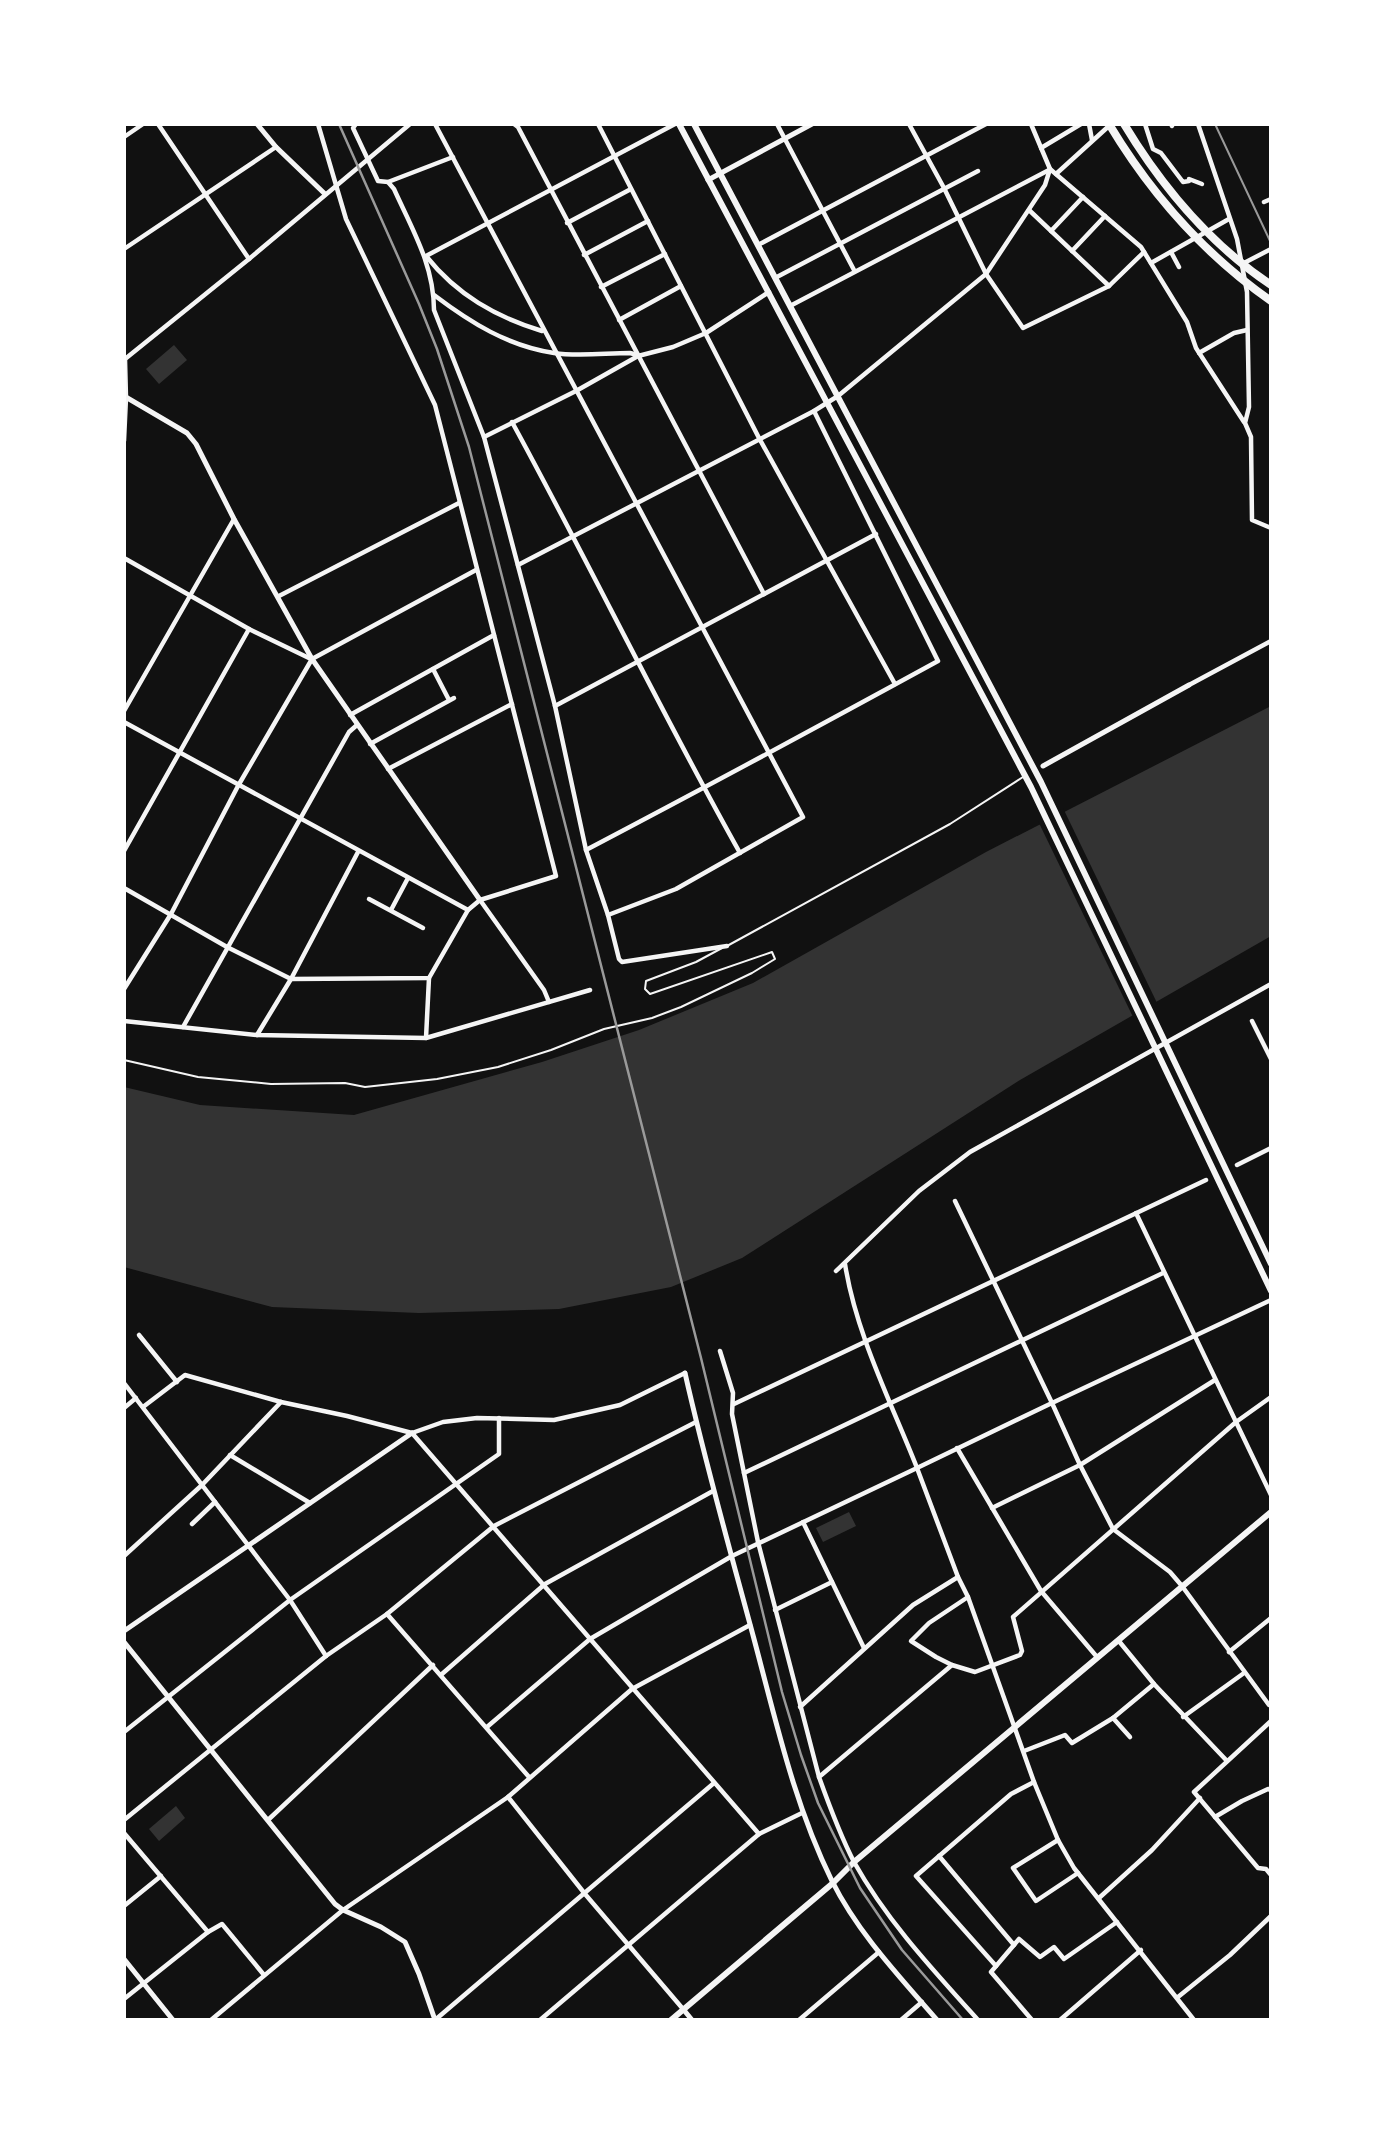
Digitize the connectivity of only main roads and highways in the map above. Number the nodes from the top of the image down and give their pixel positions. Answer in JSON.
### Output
{"nodes":[{"id":1,"x":677,"y":124,"type":"edge"},
{"id":2,"x":694,"y":124,"type":"edge"},
{"id":3,"x":1110,"y":124,"type":"edge"},
{"id":4,"x":1125,"y":124,"type":"edge"},
{"id":5,"x":1271,"y":285,"type":"edge"},
{"id":6,"x":1271,"y":302,"type":"edge"},
{"id":7,"x":1271,"y":1264,"type":"edge"},
{"id":8,"x":1271,"y":1291,"type":"edge"},
{"id":9,"x":1271,"y":1512,"type":"edge"},
{"id":10,"x":671,"y":2020,"type":"edge"}],
"edges":[{"from":1,"to":8,"type":"main road"},
{"from":2,"to":7,"type":"main road"},
{"from":3,"to":6,"type":"highway"},
{"from":4,"to":5,"type":"highway"},
{"from":9,"to":10,"type":"main road"}]}
